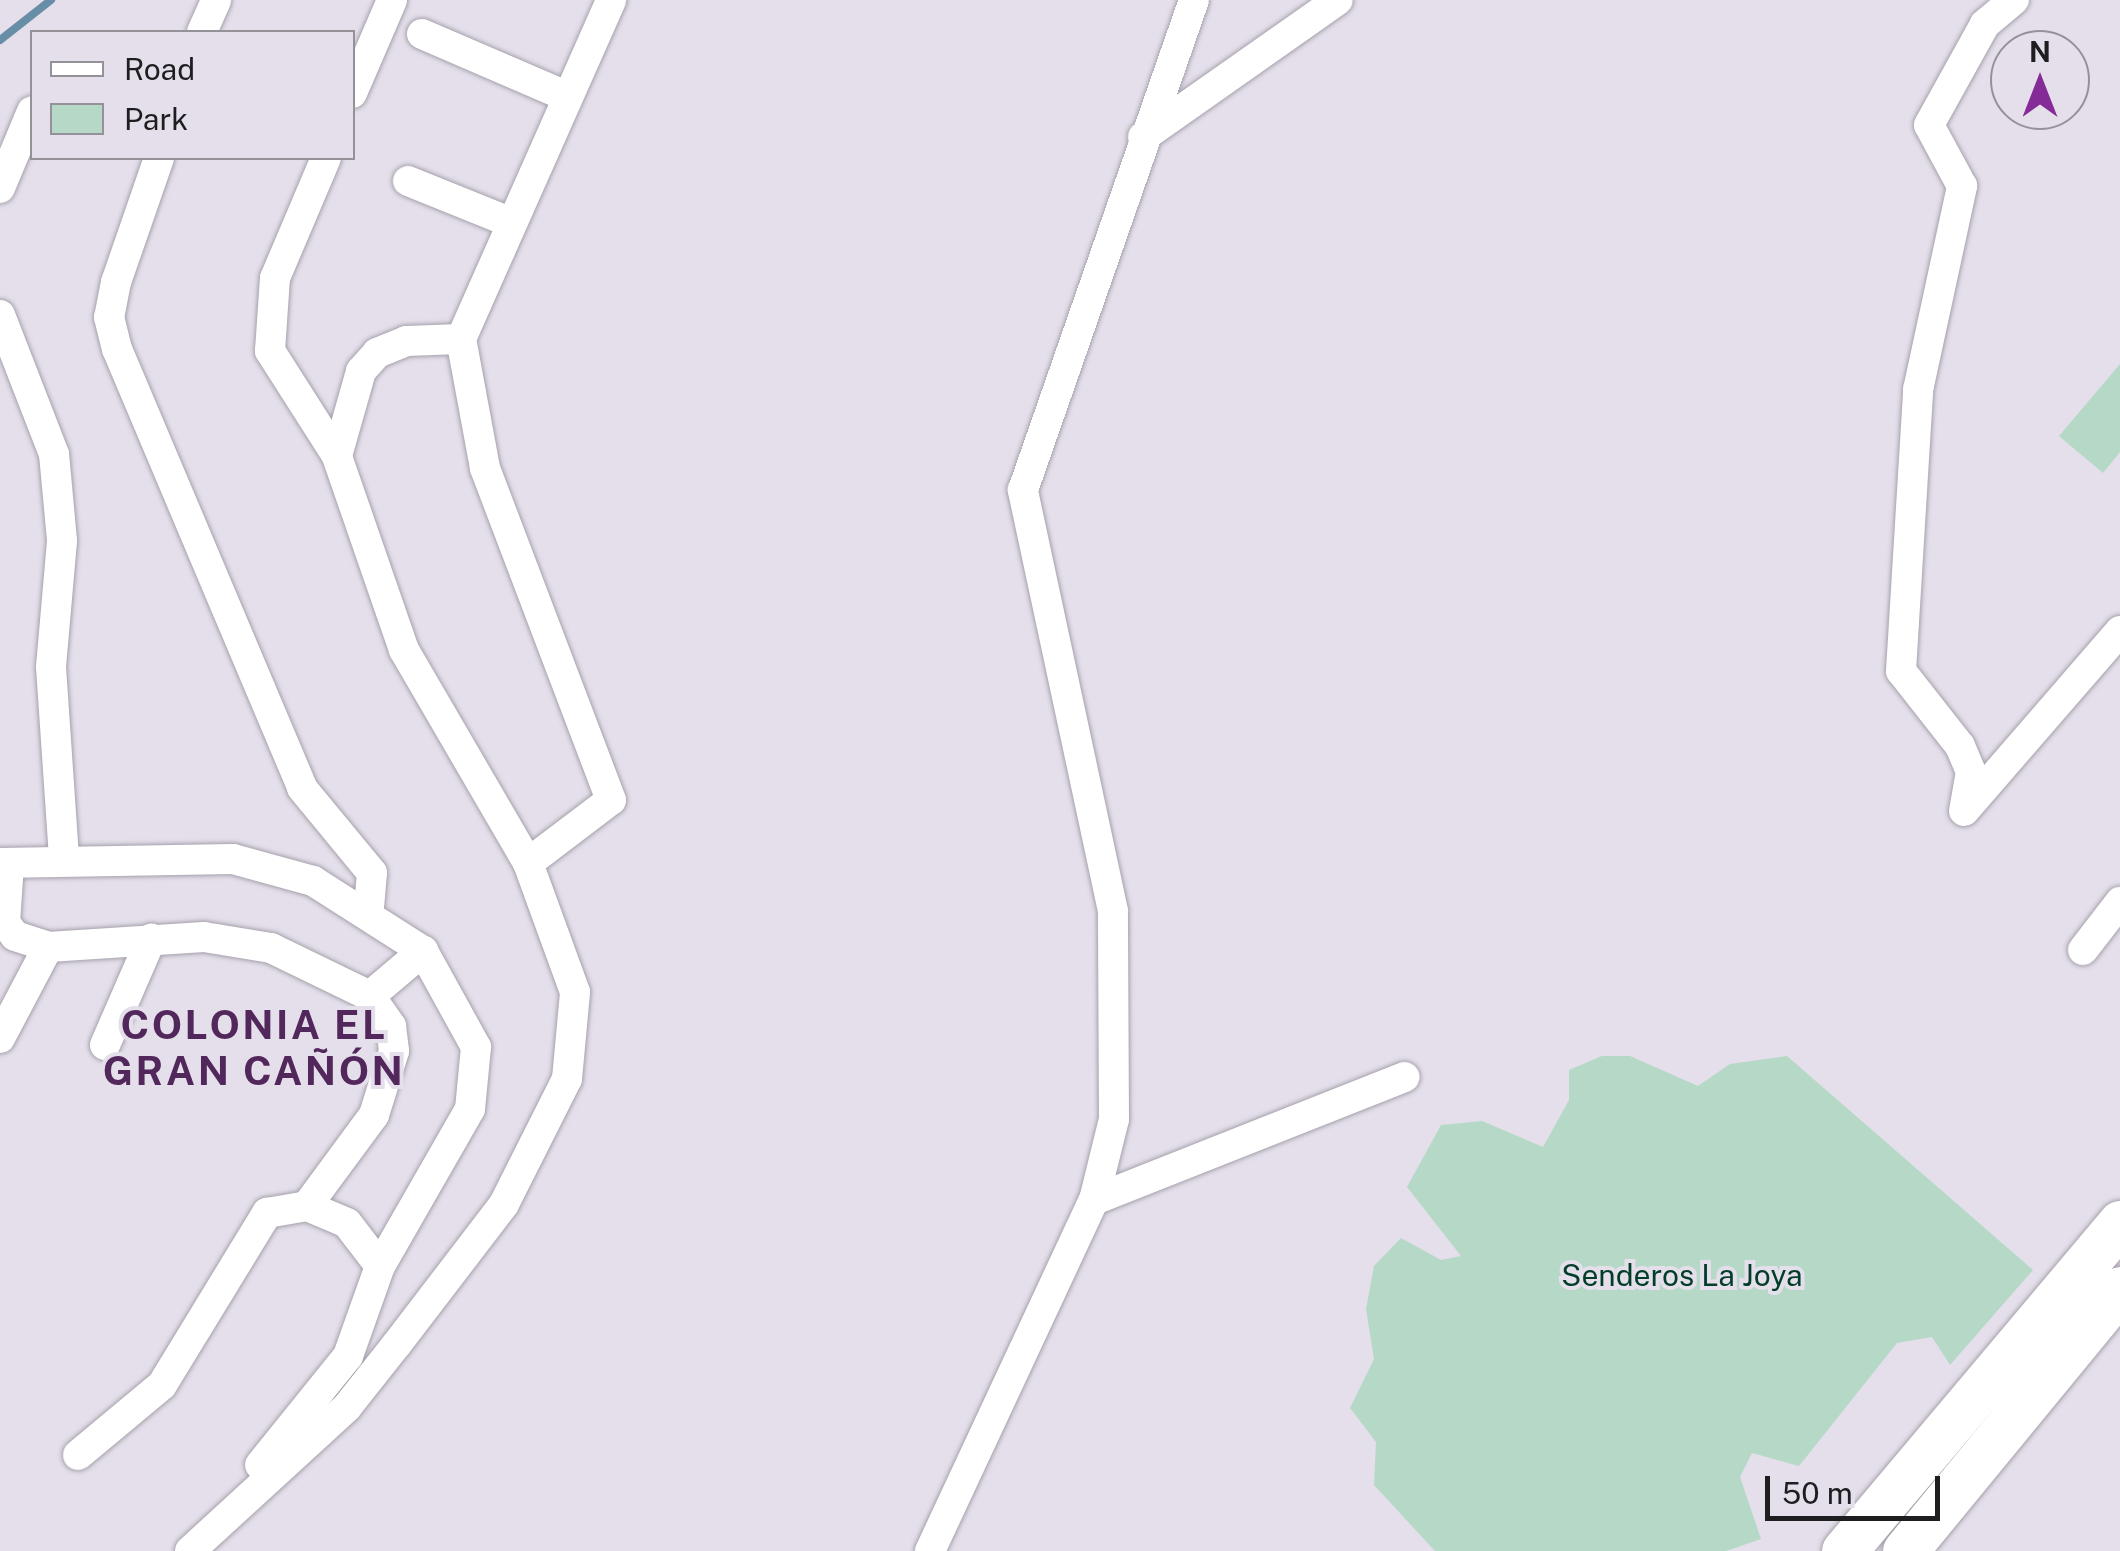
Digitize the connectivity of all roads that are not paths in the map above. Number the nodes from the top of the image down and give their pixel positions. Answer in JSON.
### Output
{"nodes":[{"id":1,"x":216,"y":0,"type":"edge"},
{"id":2,"x":392,"y":0,"type":"edge"},
{"id":3,"x":611,"y":0,"type":"edge"},
{"id":4,"x":1194,"y":0,"type":"edge"},
{"id":5,"x":1338,"y":0,"type":"edge"},
{"id":6,"x":2014,"y":0,"type":"edge"},
{"id":7,"x":203,"y":30,"type":"edge"},
{"id":8,"x":422,"y":34,"type":"dead end"},
{"id":9,"x":355,"y":86,"type":"edge"},
{"id":10,"x":566,"y":96,"type":"junction"},
{"id":11,"x":30,"y":116,"type":"edge"},
{"id":12,"x":1143,"y":136,"type":"junction"},
{"id":13,"x":157,"y":160,"type":"edge"},
{"id":14,"x":325,"y":160,"type":"edge"},
{"id":15,"x":408,"y":181,"type":"dead end"},
{"id":16,"x":0,"y":188,"type":"edge"},
{"id":17,"x":508,"y":222,"type":"junction"},
{"id":18,"x":0,"y":315,"type":"edge"},
{"id":19,"x":461,"y":339,"type":"junction"},
{"id":20,"x":337,"y":456,"type":"junction"},
{"id":21,"x":2120,"y":630,"type":"edge"},
{"id":22,"x":2108,"y":669,"type":"edge"},
{"id":23,"x":64,"y":860,"type":"junction"},
{"id":24,"x":528,"y":863,"type":"junction"},
{"id":25,"x":4,"y":864,"type":"edge"},
{"id":26,"x":2120,"y":902,"type":"edge"},
{"id":27,"x":369,"y":909,"type":"junction"},
{"id":28,"x":151,"y":940,"type":"junction"},
{"id":29,"x":48,"y":947,"type":"junction"},
{"id":30,"x":2083,"y":950,"type":"dead end"},
{"id":31,"x":423,"y":951,"type":"junction"},
{"id":32,"x":370,"y":996,"type":"junction"},
{"id":33,"x":0,"y":1038,"type":"edge"},
{"id":34,"x":104,"y":1045,"type":"dead end"},
{"id":35,"x":1405,"y":1077,"type":"dead end"},
{"id":36,"x":1094,"y":1200,"type":"junction"},
{"id":37,"x":308,"y":1206,"type":"junction"},
{"id":38,"x":2120,"y":1223,"type":"edge"},
{"id":39,"x":380,"y":1266,"type":"junction"},
{"id":40,"x":2117,"y":1300,"type":"edge"},
{"id":41,"x":78,"y":1456,"type":"dead end"},
{"id":42,"x":190,"y":1551,"type":"edge"},
{"id":43,"x":930,"y":1551,"type":"edge"},
{"id":44,"x":1844,"y":1551,"type":"edge"},
{"id":45,"x":1905,"y":1551,"type":"edge"}],
"edges":[{"from":1,"to":7,"type":"street"},
{"from":2,"to":9,"type":"street"},
{"from":3,"to":10,"type":"street"},
{"from":4,"to":12,"type":"street"},
{"from":5,"to":12,"type":"street"},
{"from":6,"to":22,"type":"street"},
{"from":8,"to":10,"type":"street"},
{"from":10,"to":17,"type":"street"},
{"from":11,"to":16,"type":"street"},
{"from":12,"to":36,"type":"street"},
{"from":13,"to":27,"type":"street"},
{"from":14,"to":20,"type":"street"},
{"from":15,"to":17,"type":"street"},
{"from":17,"to":19,"type":"street"},
{"from":18,"to":23,"type":"street"},
{"from":19,"to":20,"type":"street"},
{"from":19,"to":24,"type":"street"},
{"from":20,"to":24,"type":"street"},
{"from":21,"to":22,"type":"street"},
{"from":23,"to":25,"type":"street"},
{"from":23,"to":27,"type":"street"},
{"from":24,"to":42,"type":"street"},
{"from":25,"to":29,"type":"street"},
{"from":26,"to":30,"type":"street"},
{"from":27,"to":31,"type":"street"},
{"from":28,"to":29,"type":"street"},
{"from":28,"to":32,"type":"street"},
{"from":28,"to":34,"type":"street"},
{"from":29,"to":33,"type":"street"},
{"from":31,"to":32,"type":"street"},
{"from":31,"to":39,"type":"street"},
{"from":32,"to":37,"type":"street"},
{"from":35,"to":36,"type":"street"},
{"from":36,"to":43,"type":"street"},
{"from":37,"to":39,"type":"street"},
{"from":37,"to":41,"type":"street"},
{"from":38,"to":44,"type":"highway"},
{"from":39,"to":42,"type":"street"},
{"from":40,"to":45,"type":"highway"}]}
